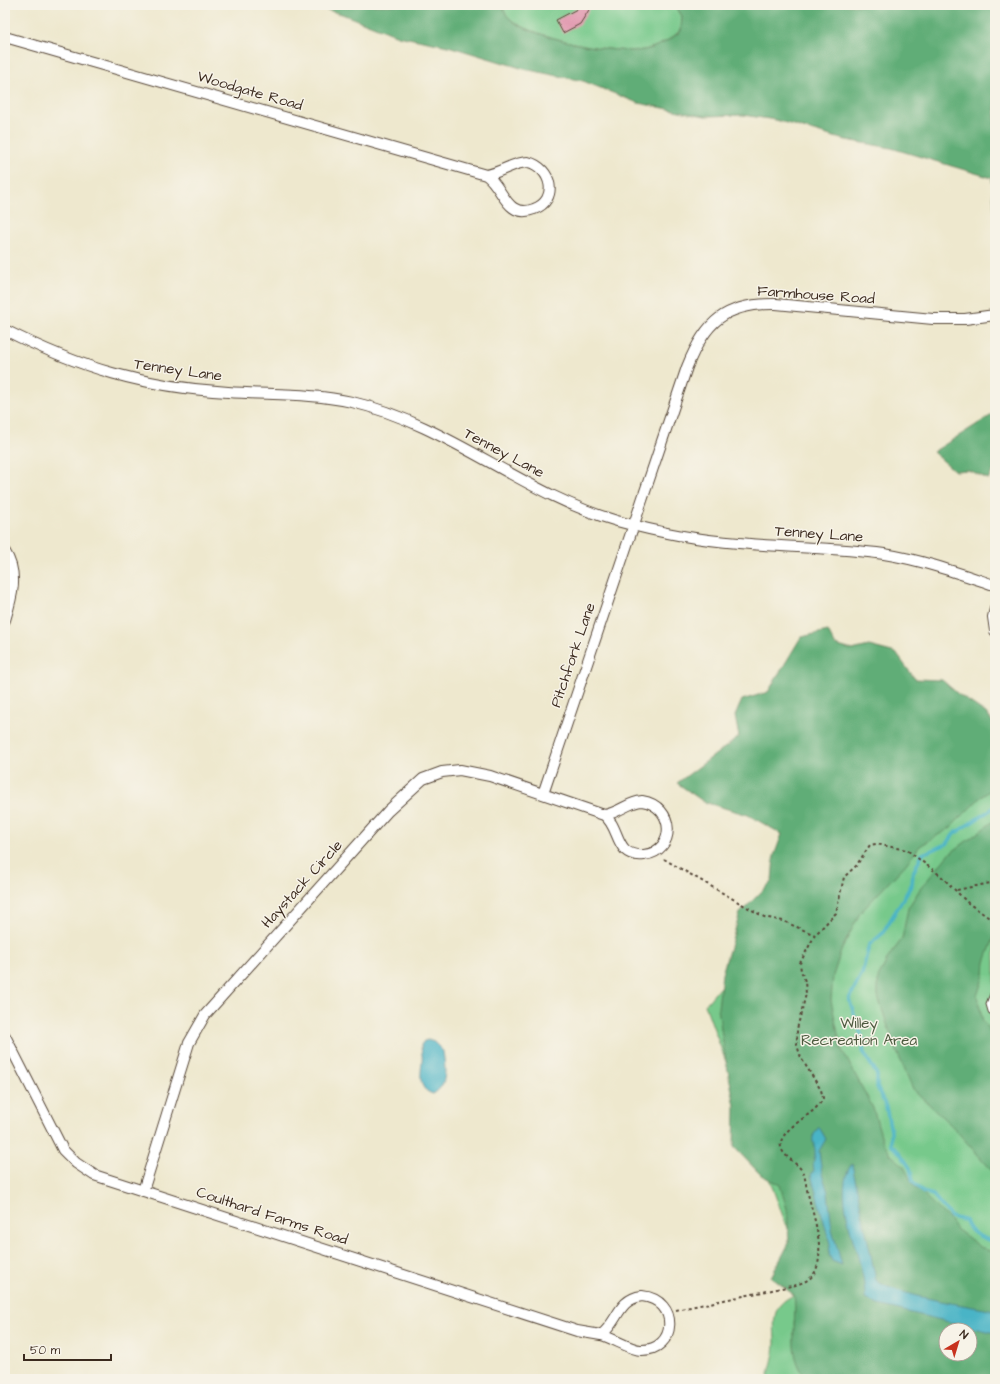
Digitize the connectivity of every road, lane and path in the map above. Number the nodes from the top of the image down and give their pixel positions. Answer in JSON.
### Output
{"nodes":[{"id":1,"x":5,"y":37,"type":"edge"},
{"id":2,"x":486,"y":175,"type":"junction"},
{"id":3,"x":995,"y":315,"type":"edge"},
{"id":4,"x":5,"y":330,"type":"edge"},
{"id":5,"x":633,"y":525,"type":"junction"},
{"id":6,"x":5,"y":552,"type":"edge"},
{"id":7,"x":995,"y":586,"type":"edge"},
{"id":8,"x":995,"y":609,"type":"edge"},
{"id":9,"x":5,"y":620,"type":"edge"},
{"id":10,"x":995,"y":630,"type":"edge"},
{"id":11,"x":543,"y":794,"type":"junction"},
{"id":12,"x":604,"y":814,"type":"junction"},
{"id":13,"x":657,"y":850,"type":"junction"},
{"id":14,"x":995,"y":882,"type":"edge"},
{"id":15,"x":957,"y":890,"type":"junction"},
{"id":16,"x":995,"y":922,"type":"edge"},
{"id":17,"x":815,"y":935,"type":"junction"},
{"id":18,"x":995,"y":990,"type":"edge"},
{"id":19,"x":995,"y":1013,"type":"edge"},
{"id":20,"x":5,"y":1036,"type":"edge"},
{"id":21,"x":143,"y":1191,"type":"junction"},
{"id":22,"x":667,"y":1311,"type":"junction"},
{"id":23,"x":601,"y":1335,"type":"junction"}],
"edges":[{"from":1,"to":2,"type":"street","name":"Woodgate Road"},
{"from":2,"to":2,"type":"street"},
{"from":3,"to":5,"type":"street","name":"Farmhouse Road"},
{"from":4,"to":5,"type":"street","name":"Tenney Lane"},
{"from":5,"to":7,"type":"street","name":"Tenney Lane"},
{"from":5,"to":11,"type":"street","name":"Pitchfork Lane"},
{"from":6,"to":9,"type":"street"},
{"from":8,"to":10,"type":"street"},
{"from":11,"to":12,"type":"street","name":"Haystack Circle"},
{"from":11,"to":21,"type":"street","name":"Haystack Circle"},
{"from":12,"to":13,"type":"street"},
{"from":12,"to":13,"type":"street"},
{"from":13,"to":17,"type":"path"},
{"from":14,"to":15,"type":"path"},
{"from":15,"to":16,"type":"path"},
{"from":15,"to":17,"type":"path"},
{"from":17,"to":22,"type":"path"},
{"from":18,"to":19,"type":"lane"},
{"from":20,"to":21,"type":"street","name":"Coulthard Farms Road"},
{"from":21,"to":23,"type":"street","name":"Coulthard Farms Road"},
{"from":22,"to":23,"type":"street"},
{"from":22,"to":23,"type":"street","name":"Coulthard Farms Road"}]}
